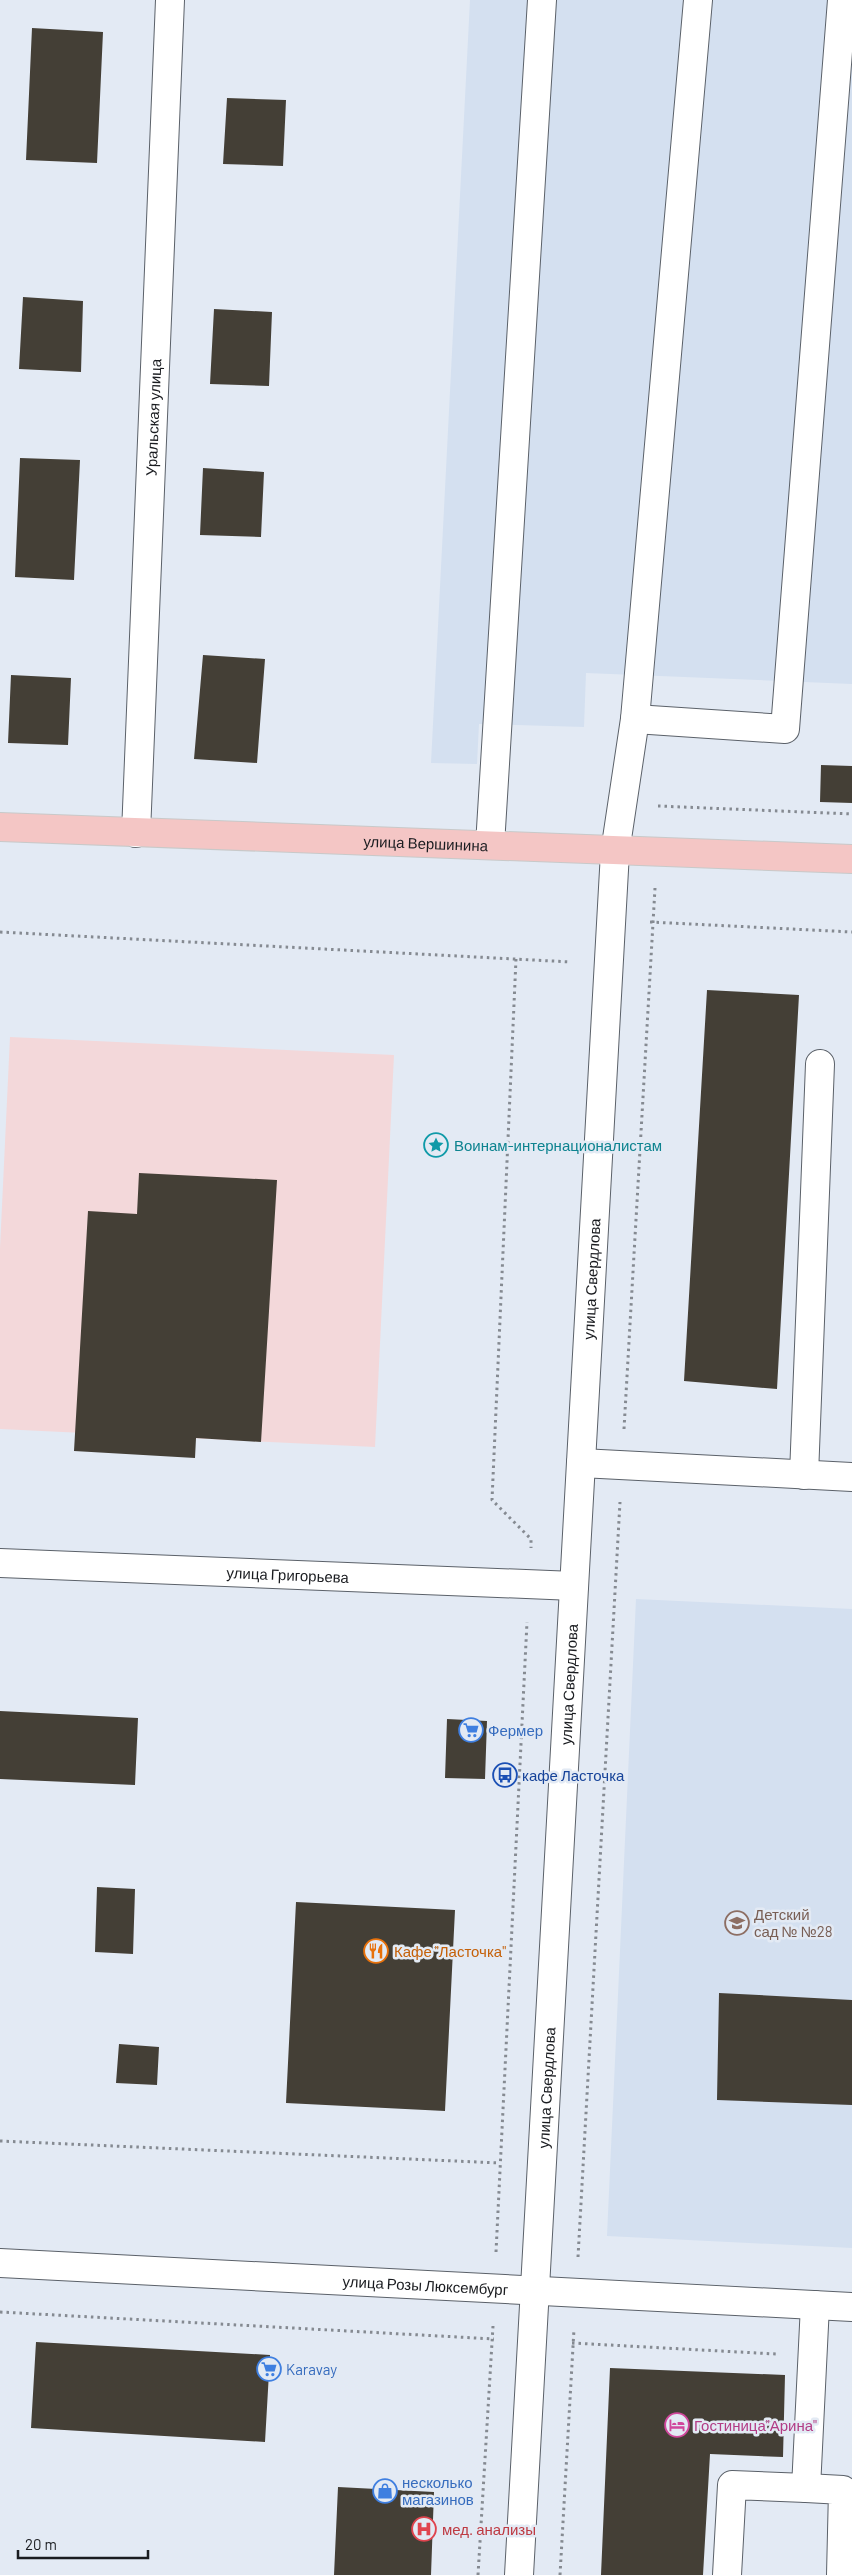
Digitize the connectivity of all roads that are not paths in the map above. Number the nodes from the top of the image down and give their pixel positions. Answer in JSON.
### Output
{"nodes":[{"id":1,"x":170,"y":0,"type":"edge"},
{"id":2,"x":542,"y":0,"type":"edge"},
{"id":3,"x":698,"y":0,"type":"edge"},
{"id":4,"x":842,"y":0,"type":"edge"},
{"id":5,"x":635,"y":719,"type":"junction"},
{"id":6,"x":0,"y":827,"type":"edge"},
{"id":7,"x":136,"y":833,"type":"junction"},
{"id":8,"x":490,"y":845,"type":"junction"},
{"id":9,"x":615,"y":852,"type":"junction"},
{"id":10,"x":852,"y":859,"type":"edge"},
{"id":11,"x":820,"y":1064,"type":"dead end"},
{"id":12,"x":582,"y":1463,"type":"junction"},
{"id":13,"x":804,"y":1475,"type":"junction"},
{"id":14,"x":852,"y":1478,"type":"edge"},
{"id":15,"x":0,"y":1563,"type":"edge"},
{"id":16,"x":574,"y":1586,"type":"junction"},
{"id":17,"x":0,"y":2263,"type":"edge"},
{"id":18,"x":535,"y":2291,"type":"junction"},
{"id":19,"x":815,"y":2305,"type":"junction"},
{"id":20,"x":852,"y":2307,"type":"edge"},
{"id":21,"x":806,"y":2488,"type":"junction"},
{"id":22,"x":519,"y":2575,"type":"edge"},
{"id":23,"x":727,"y":2575,"type":"edge"},
{"id":24,"x":841,"y":2575,"type":"edge"}],
"edges":[{"from":1,"to":7,"type":"street","name":"Уральская улица"},
{"from":2,"to":8,"type":"street"},
{"from":3,"to":5,"type":"street","name":"улица Свердлова"},
{"from":4,"to":5,"type":"street"},
{"from":5,"to":9,"type":"street","name":"улица Свердлова"},
{"from":6,"to":7,"type":"main road","name":"улица Вершинина"},
{"from":7,"to":8,"type":"main road","name":"улица Вершинина"},
{"from":8,"to":9,"type":"main road","name":"улица Вершинина"},
{"from":9,"to":10,"type":"main road","name":"улица Вершинина"},
{"from":9,"to":12,"type":"street","name":"улица Свердлова"},
{"from":11,"to":13,"type":"street"},
{"from":12,"to":13,"type":"street"},
{"from":12,"to":16,"type":"street","name":"улица Свердлова"},
{"from":13,"to":14,"type":"street"},
{"from":15,"to":16,"type":"street","name":"улица Григорьева"},
{"from":16,"to":18,"type":"street","name":"улица Свердлова"},
{"from":17,"to":18,"type":"street","name":"улица Розы Люксембург"},
{"from":18,"to":19,"type":"street","name":"улица Розы Люксембург"},
{"from":18,"to":22,"type":"street","name":"улица Свердлова"},
{"from":19,"to":20,"type":"street","name":"улица Розы Люксембург"},
{"from":19,"to":21,"type":"street"},
{"from":21,"to":23,"type":"street"},
{"from":21,"to":24,"type":"street"}]}
